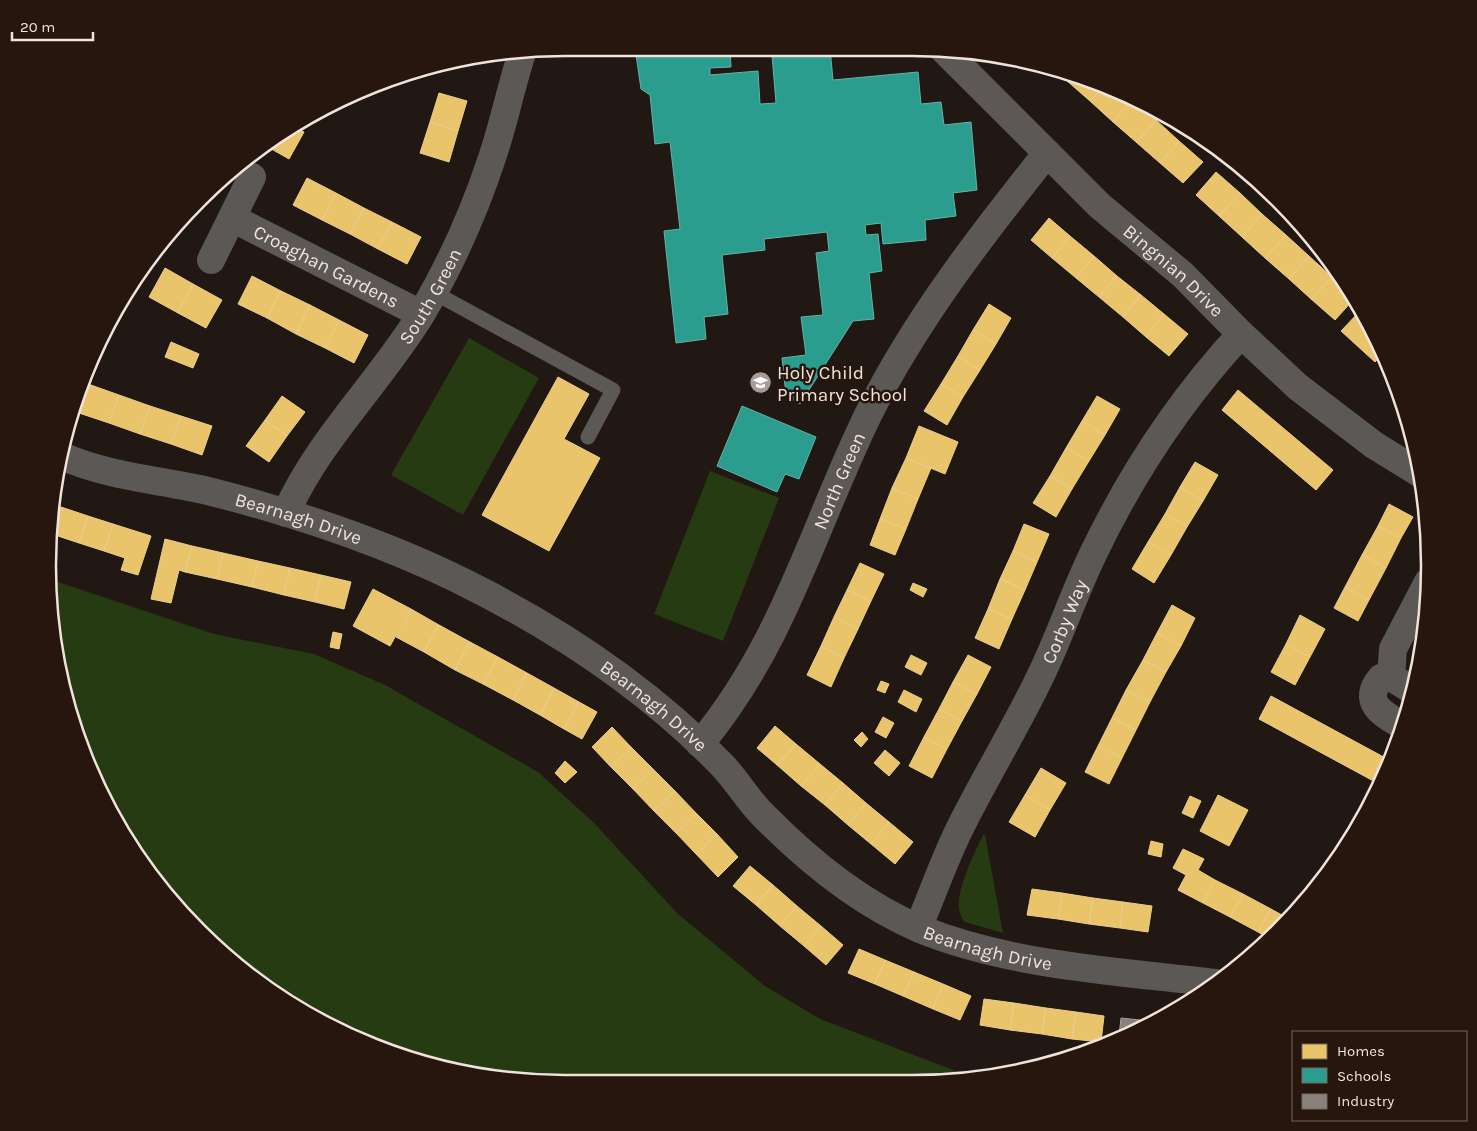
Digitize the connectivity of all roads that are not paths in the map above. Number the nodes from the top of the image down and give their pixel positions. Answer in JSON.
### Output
{"nodes":[{"id":1,"x":520,"y":58,"type":"edge"},
{"id":2,"x":952,"y":58,"type":"edge"},
{"id":3,"x":1048,"y":153,"type":"junction"},
{"id":4,"x":252,"y":177,"type":"dead end"},
{"id":5,"x":232,"y":218,"type":"junction"},
{"id":6,"x":211,"y":260,"type":"dead end"},
{"id":7,"x":427,"y":303,"type":"junction"},
{"id":8,"x":1241,"y":334,"type":"junction"},
{"id":9,"x":588,"y":437,"type":"dead end"},
{"id":10,"x":68,"y":458,"type":"edge"},
{"id":11,"x":1411,"y":468,"type":"edge"},
{"id":12,"x":286,"y":513,"type":"junction"},
{"id":13,"x":1420,"y":597,"type":"edge"},
{"id":14,"x":1402,"y":684,"type":"edge"},
{"id":15,"x":1396,"y":721,"type":"edge"},
{"id":16,"x":700,"y":744,"type":"junction"},
{"id":17,"x":918,"y":928,"type":"junction"},
{"id":18,"x":1204,"y":982,"type":"edge"}],
"edges":[{"from":1,"to":7,"type":"street","name":"South Green"},
{"from":2,"to":3,"type":"street","name":"Bingnian Drive"},
{"from":3,"to":8,"type":"street","name":"Bingnian Drive"},
{"from":3,"to":16,"type":"street","name":"North Green"},
{"from":4,"to":5,"type":"street"},
{"from":5,"to":6,"type":"street"},
{"from":5,"to":7,"type":"street","name":"Croaghan Gardens"},
{"from":7,"to":9,"type":"lane"},
{"from":7,"to":12,"type":"street","name":"South Green"},
{"from":8,"to":11,"type":"street","name":"Bingnian Drive"},
{"from":8,"to":17,"type":"street","name":"Corby Way"},
{"from":10,"to":12,"type":"street","name":"Bearnagh Drive"},
{"from":12,"to":16,"type":"street","name":"Bearnagh Drive"},
{"from":13,"to":14,"type":"street"},
{"from":14,"to":15,"type":"street"},
{"from":16,"to":17,"type":"street","name":"Bearnagh Drive"},
{"from":17,"to":18,"type":"street","name":"Bearnagh Drive"}]}
